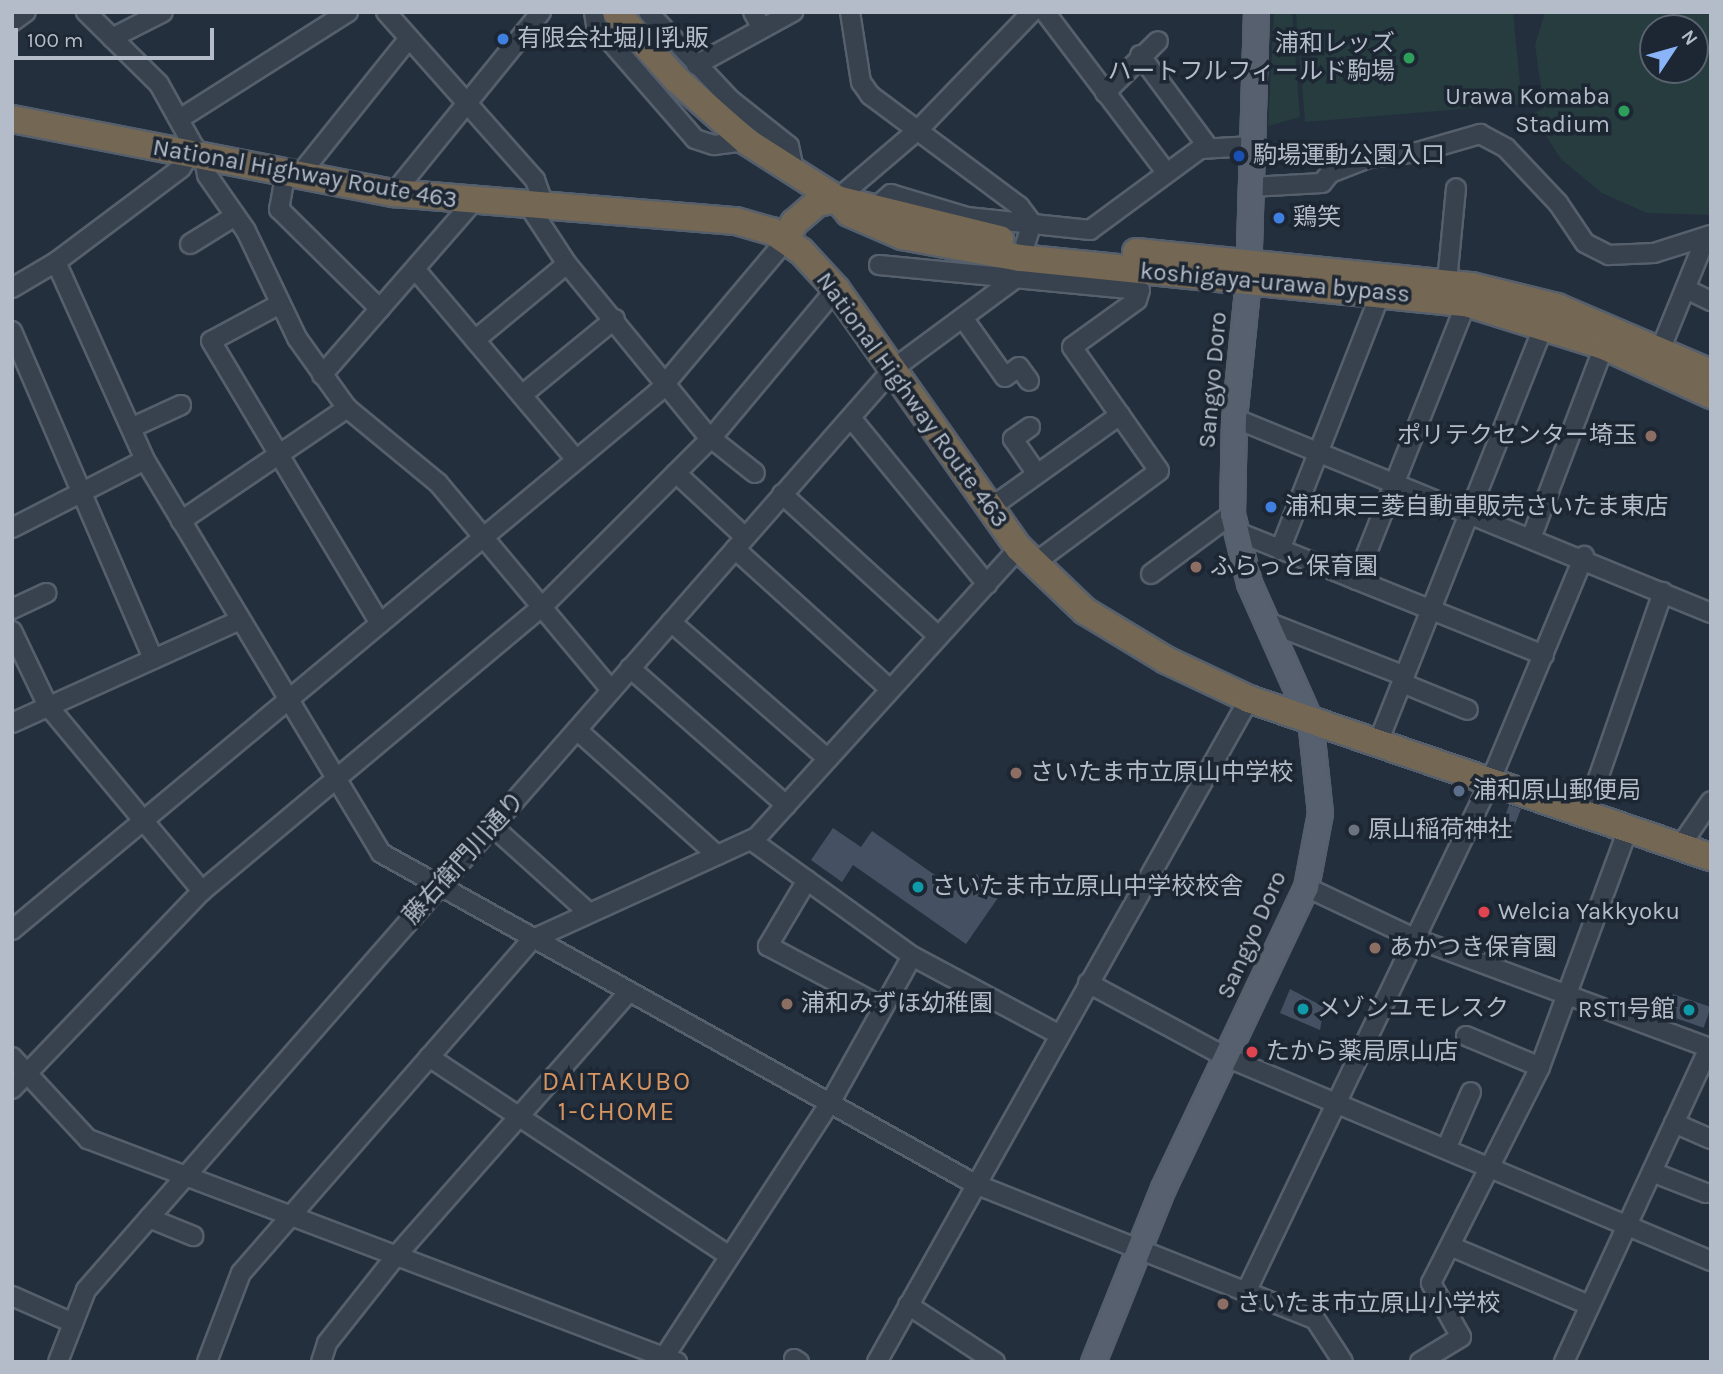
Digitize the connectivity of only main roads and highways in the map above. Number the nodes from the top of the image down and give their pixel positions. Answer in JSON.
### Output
{"nodes":[{"id":1,"x":616,"y":12,"type":"edge"},
{"id":2,"x":1256,"y":12,"type":"edge"},
{"id":3,"x":12,"y":118,"type":"edge"},
{"id":4,"x":837,"y":199,"type":"junction"},
{"id":5,"x":786,"y":240,"type":"junction"},
{"id":6,"x":1023,"y":251,"type":"junction"},
{"id":7,"x":1248,"y":271,"type":"junction"},
{"id":8,"x":1711,"y":373,"type":"edge"},
{"id":9,"x":1711,"y":395,"type":"edge"},
{"id":10,"x":1310,"y":720,"type":"junction"},
{"id":11,"x":1711,"y":857,"type":"edge"},
{"id":12,"x":1093,"y":1362,"type":"edge"}],
"edges":[{"from":1,"to":4,"type":"highway","name":"koshigaya-urawa bypass"},
{"from":2,"to":7,"type":"main road","name":"Sangyo Doro"},
{"from":3,"to":5,"type":"highway","name":"National Highway Route 463"},
{"from":4,"to":5,"type":"highway"},
{"from":4,"to":6,"type":"highway","name":"koshigaya-urawa bypass"},
{"from":4,"to":6,"type":"highway","name":"koshigaya-urawa bypass"},
{"from":5,"to":10,"type":"highway","name":"National Highway Route 463"},
{"from":6,"to":7,"type":"highway","name":"koshigaya-urawa bypass"},
{"from":7,"to":8,"type":"highway","name":"koshigaya-urawa bypass"},
{"from":7,"to":9,"type":"highway","name":"koshigaya-urawa bypass"},
{"from":7,"to":10,"type":"main road","name":"Sangyo Doro"},
{"from":10,"to":11,"type":"highway","name":"National Highway Route 463"},
{"from":10,"to":12,"type":"main road","name":"Sangyo Doro"}]}
